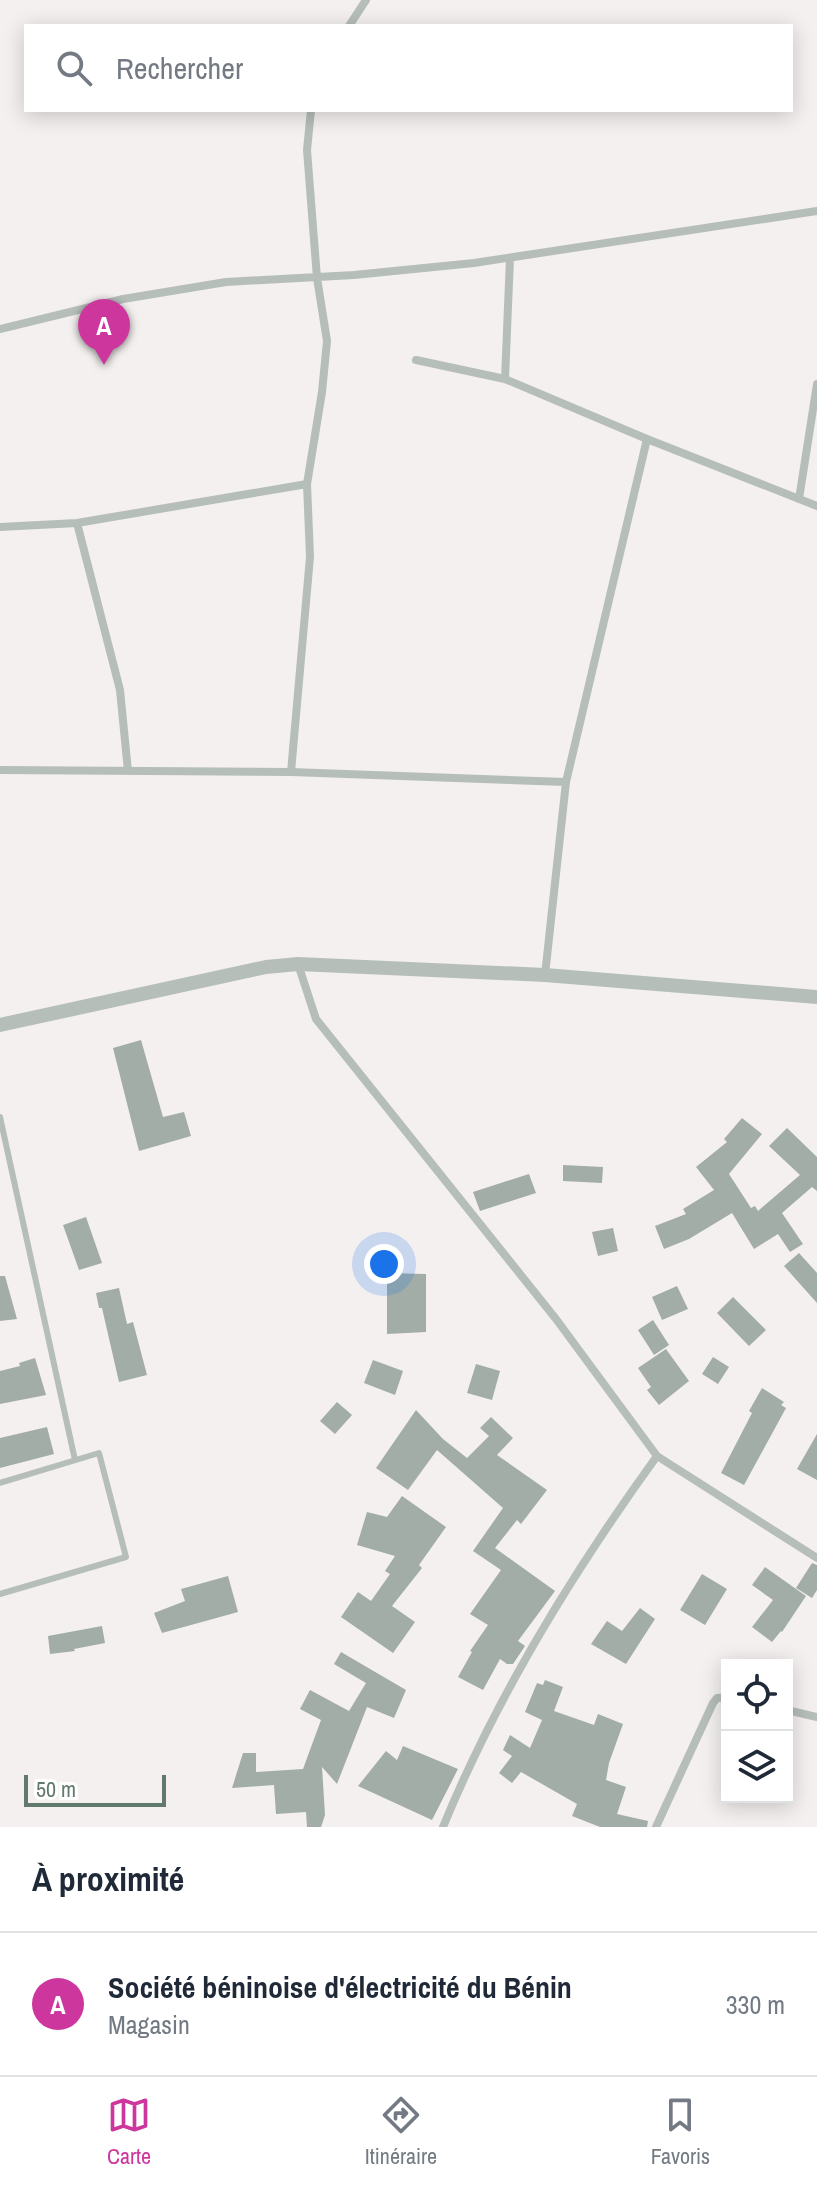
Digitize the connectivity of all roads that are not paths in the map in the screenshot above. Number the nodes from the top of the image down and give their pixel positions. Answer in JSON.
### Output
{"nodes":[{"id":1,"x":366,"y":0,"type":"edge"},
{"id":2,"x":350,"y":24,"type":"edge"},
{"id":3,"x":311,"y":112,"type":"edge"},
{"id":4,"x":817,"y":211,"type":"edge"},
{"id":5,"x":510,"y":258,"type":"junction"},
{"id":6,"x":317,"y":278,"type":"junction"},
{"id":7,"x":0,"y":329,"type":"edge"},
{"id":8,"x":416,"y":360,"type":"dead end"},
{"id":9,"x":505,"y":379,"type":"junction"},
{"id":10,"x":817,"y":384,"type":"edge"},
{"id":11,"x":647,"y":439,"type":"junction"},
{"id":12,"x":307,"y":484,"type":"junction"},
{"id":13,"x":799,"y":499,"type":"junction"},
{"id":14,"x":817,"y":506,"type":"edge"},
{"id":15,"x":77,"y":523,"type":"junction"},
{"id":16,"x":0,"y":527,"type":"edge"},
{"id":17,"x":0,"y":770,"type":"edge"},
{"id":18,"x":128,"y":771,"type":"junction"},
{"id":19,"x":291,"y":772,"type":"junction"},
{"id":20,"x":566,"y":782,"type":"junction"},
{"id":21,"x":298,"y":964,"type":"junction"},
{"id":22,"x":545,"y":975,"type":"junction"},
{"id":23,"x":817,"y":997,"type":"edge"},
{"id":24,"x":0,"y":1025,"type":"edge"},
{"id":25,"x":0,"y":1117,"type":"edge"},
{"id":26,"x":657,"y":1456,"type":"junction"},
{"id":27,"x":75,"y":1460,"type":"junction"},
{"id":28,"x":0,"y":1483,"type":"edge"},
{"id":29,"x":817,"y":1558,"type":"edge"},
{"id":30,"x":0,"y":1594,"type":"edge"},
{"id":31,"x":721,"y":1698,"type":"edge"},
{"id":32,"x":793,"y":1711,"type":"edge"},
{"id":33,"x":817,"y":1717,"type":"edge"},
{"id":34,"x":443,"y":1827,"type":"edge"},
{"id":35,"x":656,"y":1827,"type":"edge"}],
"edges":[{"from":1,"to":2,"type":"street"},
{"from":3,"to":6,"type":"street"},
{"from":4,"to":5,"type":"street"},
{"from":5,"to":6,"type":"street"},
{"from":5,"to":9,"type":"street"},
{"from":6,"to":7,"type":"street"},
{"from":6,"to":12,"type":"street"},
{"from":8,"to":9,"type":"street"},
{"from":9,"to":11,"type":"street"},
{"from":10,"to":13,"type":"street"},
{"from":11,"to":13,"type":"street"},
{"from":11,"to":20,"type":"street"},
{"from":12,"to":15,"type":"street"},
{"from":12,"to":19,"type":"street"},
{"from":13,"to":14,"type":"street"},
{"from":15,"to":16,"type":"street"},
{"from":15,"to":18,"type":"street"},
{"from":17,"to":18,"type":"street"},
{"from":18,"to":19,"type":"street"},
{"from":19,"to":20,"type":"street"},
{"from":20,"to":22,"type":"street"},
{"from":21,"to":22,"type":"street"},
{"from":21,"to":24,"type":"street"},
{"from":21,"to":26,"type":"street"},
{"from":22,"to":23,"type":"street"},
{"from":25,"to":27,"type":"lane"},
{"from":26,"to":29,"type":"street"},
{"from":26,"to":34,"type":"street"},
{"from":27,"to":28,"type":"lane"},
{"from":27,"to":30,"type":"lane"},
{"from":31,"to":35,"type":"street"},
{"from":32,"to":33,"type":"street"}]}
